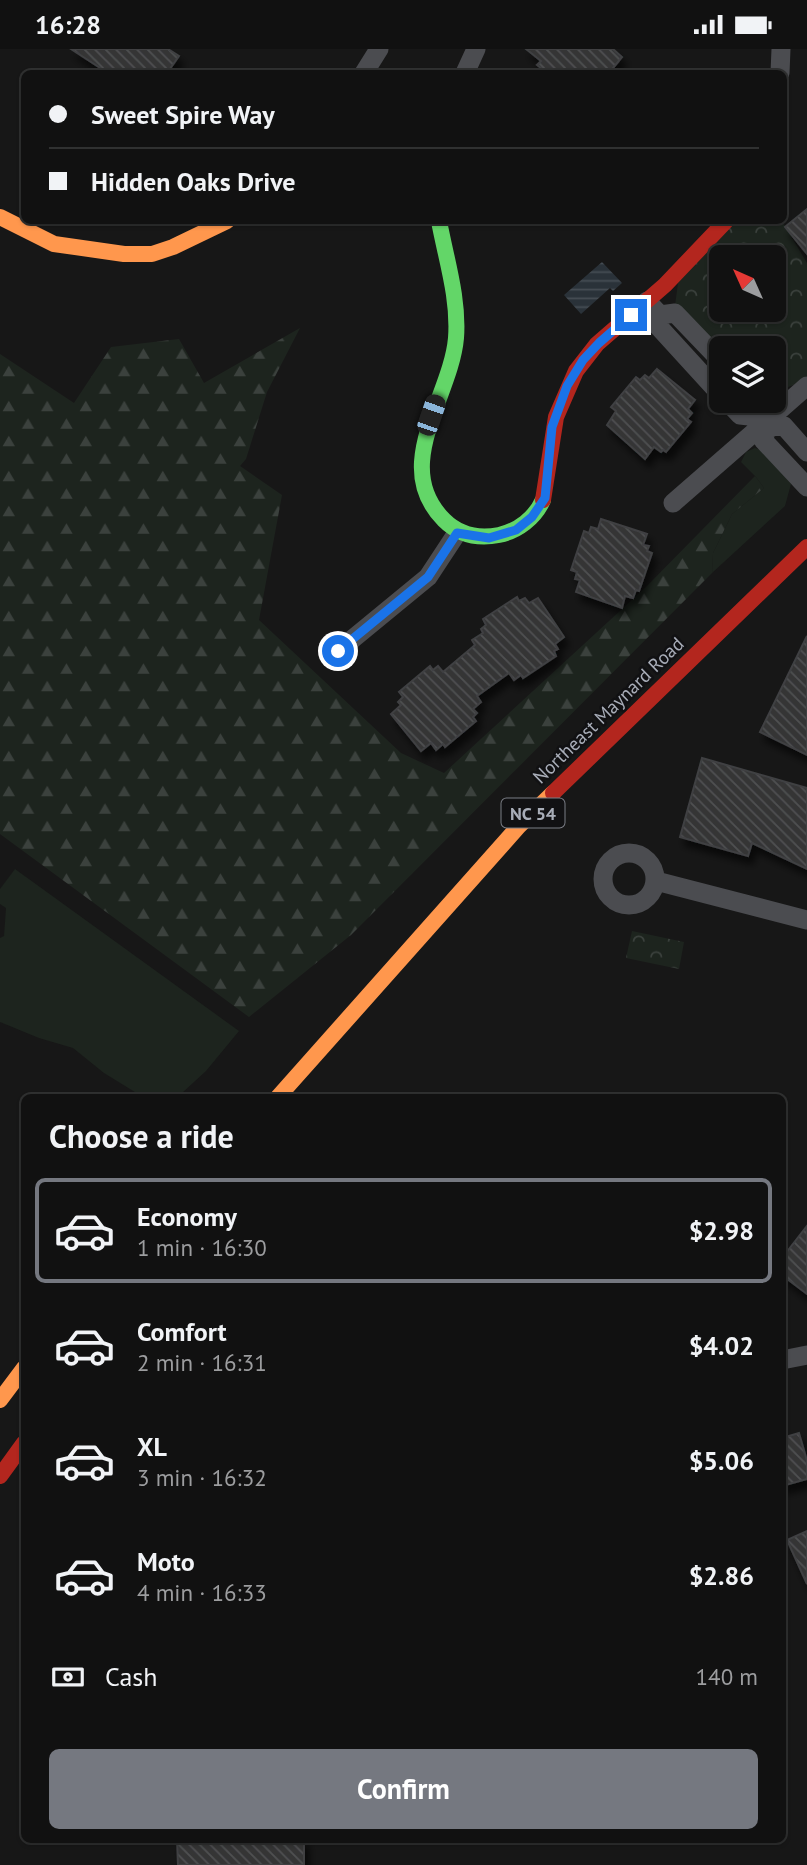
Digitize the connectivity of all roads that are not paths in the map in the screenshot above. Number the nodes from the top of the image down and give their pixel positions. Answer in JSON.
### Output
{"nodes":[{"id":1,"x":379,"y":49,"type":"edge"},
{"id":2,"x":476,"y":49,"type":"edge"},
{"id":3,"x":781,"y":49,"type":"edge"},
{"id":4,"x":366,"y":70,"type":"edge"},
{"id":5,"x":466,"y":70,"type":"edge"},
{"id":6,"x":780,"y":70,"type":"edge"},
{"id":7,"x":0,"y":217,"type":"edge"},
{"id":8,"x":221,"y":224,"type":"edge"},
{"id":9,"x":440,"y":224,"type":"edge"},
{"id":10,"x":724,"y":224,"type":"edge"},
{"id":11,"x":655,"y":309,"type":"junction"},
{"id":12,"x":709,"y":348,"type":"edge"},
{"id":13,"x":709,"y":382,"type":"edge"},
{"id":14,"x":807,"y":386,"type":"edge"},
{"id":15,"x":738,"y":413,"type":"edge"},
{"id":16,"x":762,"y":417,"type":"edge"},
{"id":17,"x":807,"y":452,"type":"edge"},
{"id":18,"x":807,"y":487,"type":"edge"},
{"id":19,"x":673,"y":503,"type":"dead end"},
{"id":20,"x":457,"y":533,"type":"junction"},
{"id":21,"x":807,"y":547,"type":"edge"},
{"id":22,"x":338,"y":651,"type":"dead end"},
{"id":23,"x":656,"y":881,"type":"dead end"},
{"id":24,"x":807,"y":919,"type":"edge"},
{"id":25,"x":281,"y":1094,"type":"edge"},
{"id":26,"x":807,"y":1355,"type":"edge"},
{"id":27,"x":786,"y":1359,"type":"edge"},
{"id":28,"x":21,"y":1372,"type":"edge"},
{"id":29,"x":0,"y":1400,"type":"edge"},
{"id":30,"x":21,"y":1447,"type":"edge"},
{"id":31,"x":0,"y":1476,"type":"edge"}],
"edges":[{"from":1,"to":4,"type":"street"},
{"from":2,"to":5,"type":"street"},
{"from":3,"to":6,"type":"street"},
{"from":7,"to":8,"type":"street"},
{"from":9,"to":20,"type":"street"},
{"from":10,"to":11,"type":"street"},
{"from":11,"to":12,"type":"street"},
{"from":11,"to":13,"type":"street"},
{"from":11,"to":20,"type":"street"},
{"from":14,"to":16,"type":"street"},
{"from":15,"to":16,"type":"street"},
{"from":16,"to":17,"type":"street"},
{"from":16,"to":18,"type":"street"},
{"from":16,"to":19,"type":"street"},
{"from":20,"to":22,"type":"street"},
{"from":21,"to":25,"type":"street","name":"Northeast Maynard Road","number":"NC 54"},
{"from":23,"to":24,"type":"street"},
{"from":26,"to":27,"type":"street"},
{"from":28,"to":29,"type":"street"},
{"from":30,"to":31,"type":"street"}]}
